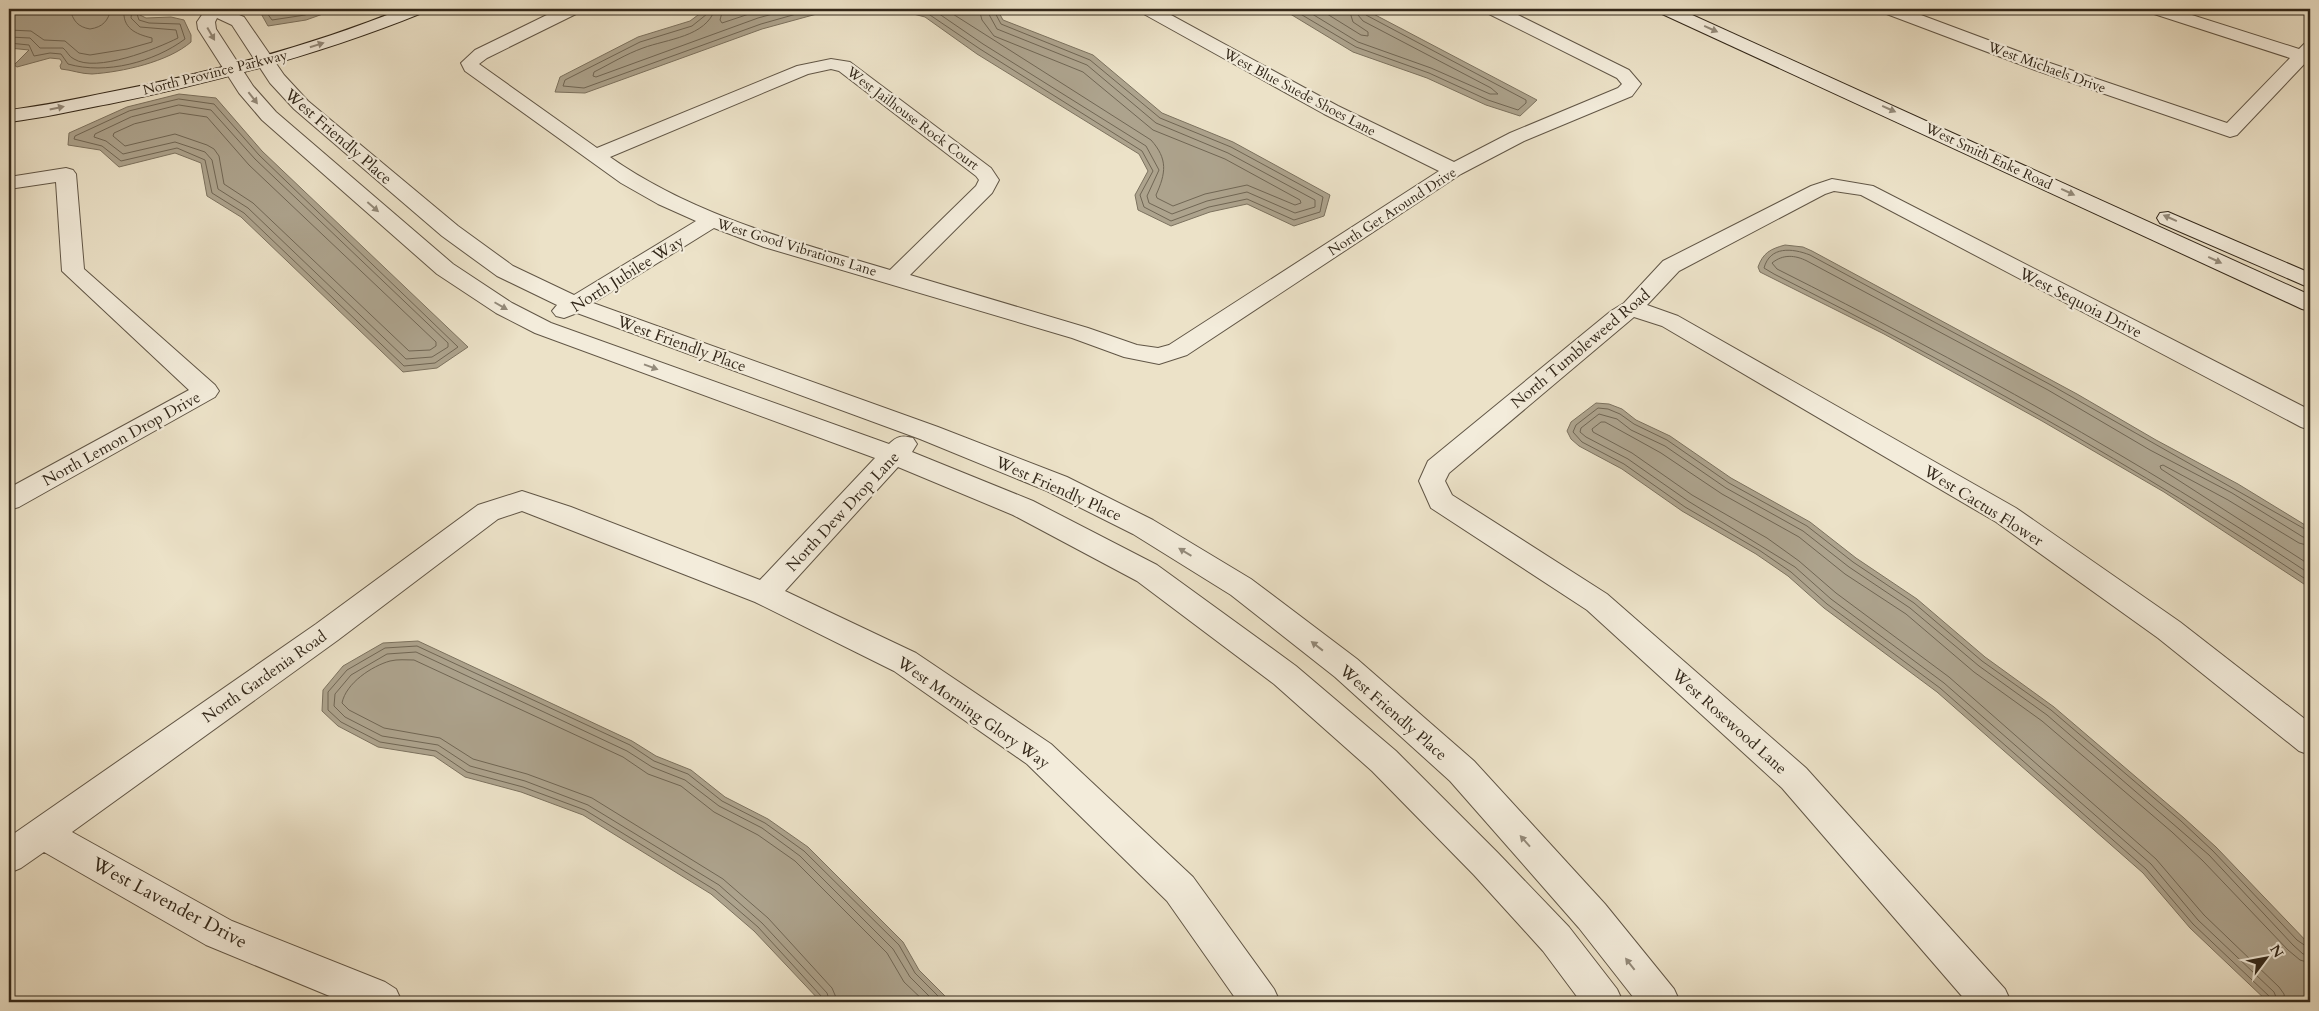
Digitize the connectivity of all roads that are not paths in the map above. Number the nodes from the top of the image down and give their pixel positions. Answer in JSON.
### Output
{"nodes":[{"id":1,"x":214,"y":9,"type":"edge"},
{"id":2,"x":379,"y":9,"type":"edge"},
{"id":3,"x":416,"y":9,"type":"edge"},
{"id":4,"x":572,"y":9,"type":"edge"},
{"id":5,"x":1148,"y":9,"type":"edge"},
{"id":6,"x":1494,"y":9,"type":"edge"},
{"id":7,"x":1666,"y":9,"type":"edge"},
{"id":8,"x":1701,"y":9,"type":"edge"},
{"id":9,"x":1890,"y":9,"type":"edge"},
{"id":10,"x":2157,"y":9,"type":"edge"},
{"id":11,"x":2306,"y":52,"type":"edge"},
{"id":12,"x":261,"y":55,"type":"junction"},
{"id":13,"x":230,"y":64,"type":"junction"},
{"id":14,"x":9,"y":100,"type":"edge"},
{"id":15,"x":1933,"y":112,"type":"dead end"},
{"id":16,"x":9,"y":116,"type":"edge"},
{"id":17,"x":2205,"y":122,"type":"junction"},
{"id":18,"x":2190,"y":136,"type":"dead end"},
{"id":19,"x":2024,"y":154,"type":"dead end"},
{"id":20,"x":595,"y":156,"type":"junction"},
{"id":21,"x":1454,"y":170,"type":"junction"},
{"id":22,"x":9,"y":183,"type":"edge"},
{"id":23,"x":1850,"y":188,"type":"joint"},
{"id":24,"x":712,"y":220,"type":"junction"},
{"id":25,"x":895,"y":277,"type":"junction"},
{"id":26,"x":2310,"y":281,"type":"edge"},
{"id":27,"x":574,"y":304,"type":"junction"},
{"id":28,"x":2310,"y":304,"type":"edge"},
{"id":29,"x":1632,"y":308,"type":"junction"},
{"id":30,"x":543,"y":328,"type":"junction"},
{"id":31,"x":1160,"y":356,"type":"joint"},
{"id":32,"x":2310,"y":421,"type":"edge"},
{"id":33,"x":919,"y":429,"type":"junction"},
{"id":34,"x":893,"y":455,"type":"junction"},
{"id":35,"x":1432,"y":481,"type":"joint"},
{"id":36,"x":9,"y":500,"type":"edge"},
{"id":37,"x":522,"y":501,"type":"joint"},
{"id":38,"x":765,"y":594,"type":"junction"},
{"id":39,"x":2310,"y":741,"type":"edge"},
{"id":40,"x":43,"y":833,"type":"junction"},
{"id":41,"x":9,"y":858,"type":"edge"},
{"id":42,"x":383,"y":1002,"type":"edge"},
{"id":43,"x":1261,"y":1002,"type":"edge"},
{"id":44,"x":1604,"y":1002,"type":"edge"},
{"id":45,"x":1661,"y":1002,"type":"edge"},
{"id":46,"x":1992,"y":1002,"type":"edge"}],
"edges":[{"from":1,"to":12,"type":"street","name":"West Friendly Place"},
{"from":1,"to":13,"type":"street","name":"West Friendly Place","one_way":true},
{"from":2,"to":12,"type":"street","name":"North Province Parkway"},
{"from":12,"to":3,"type":"street","name":"North Province Parkway","one_way":true},
{"from":4,"to":20,"type":"street","name":"West Good Vibrations Lane"},
{"from":5,"to":21,"type":"street","name":"West Blue Suede Shoes Lane"},
{"from":6,"to":21,"type":"street","name":"North Get Around Drive"},
{"from":7,"to":28,"type":"street","name":"West Smith Enke Road","one_way":true},
{"from":8,"to":15,"type":"street","name":"West Smith Enke Road"},
{"from":9,"to":17,"type":"street","name":"West Michaels Drive"},
{"from":10,"to":11,"type":"street"},
{"from":11,"to":17,"type":"street","name":"West Michaels Drive"},
{"from":12,"to":13,"type":"street","name":"North Province Parkway"},
{"from":12,"to":27,"type":"street","name":"West Friendly Place"},
{"from":13,"to":14,"type":"street","name":"North Province Parkway"},
{"from":16,"to":13,"type":"street","name":"North Province Parkway","one_way":true},
{"from":13,"to":30,"type":"street","name":"West Friendly Place","one_way":true},
{"from":17,"to":18,"type":"street"},
{"from":26,"to":19,"type":"street","name":"West Smith Enke Road","one_way":true},
{"from":20,"to":24,"type":"street","name":"West Good Vibrations Lane"},
{"from":20,"to":25,"type":"street","name":"West Jailhouse Rock Court"},
{"from":21,"to":31,"type":"street","name":"North Get Around Drive"},
{"from":22,"to":36,"type":"street","name":"North Lemon Drop Drive"},
{"from":23,"to":29,"type":"street","name":"North Tumbleweed Road"},
{"from":23,"to":32,"type":"street","name":"West Sequoia Drive"},
{"from":24,"to":25,"type":"street","name":"West Good Vibrations Lane"},
{"from":24,"to":27,"type":"street","name":"North Jubilee Way"},
{"from":25,"to":31,"type":"street","name":"West Good Vibrations Lane"},
{"from":27,"to":30,"type":"street","name":"North Jubilee Way"},
{"from":27,"to":33,"type":"street","name":"West Friendly Place"},
{"from":29,"to":35,"type":"street","name":"North Tumbleweed Road"},
{"from":29,"to":39,"type":"street","name":"West Cactus Flower"},
{"from":30,"to":34,"type":"street","name":"West Friendly Place","one_way":true},
{"from":33,"to":34,"type":"street","name":"North Dew Drop Lane"},
{"from":45,"to":33,"type":"street","name":"West Friendly Place","one_way":true},
{"from":34,"to":38,"type":"street","name":"North Dew Drop Lane"},
{"from":34,"to":44,"type":"street","name":"West Friendly Place"},
{"from":35,"to":46,"type":"street","name":"West Rosewood Lane"},
{"from":37,"to":38,"type":"street","name":"West Morning Glory Way"},
{"from":37,"to":40,"type":"street","name":"North Gardenia Road"},
{"from":38,"to":43,"type":"street","name":"West Morning Glory Way"},
{"from":40,"to":41,"type":"street","name":"North Gardenia Road"},
{"from":40,"to":42,"type":"street","name":"West Lavender Drive"}]}
